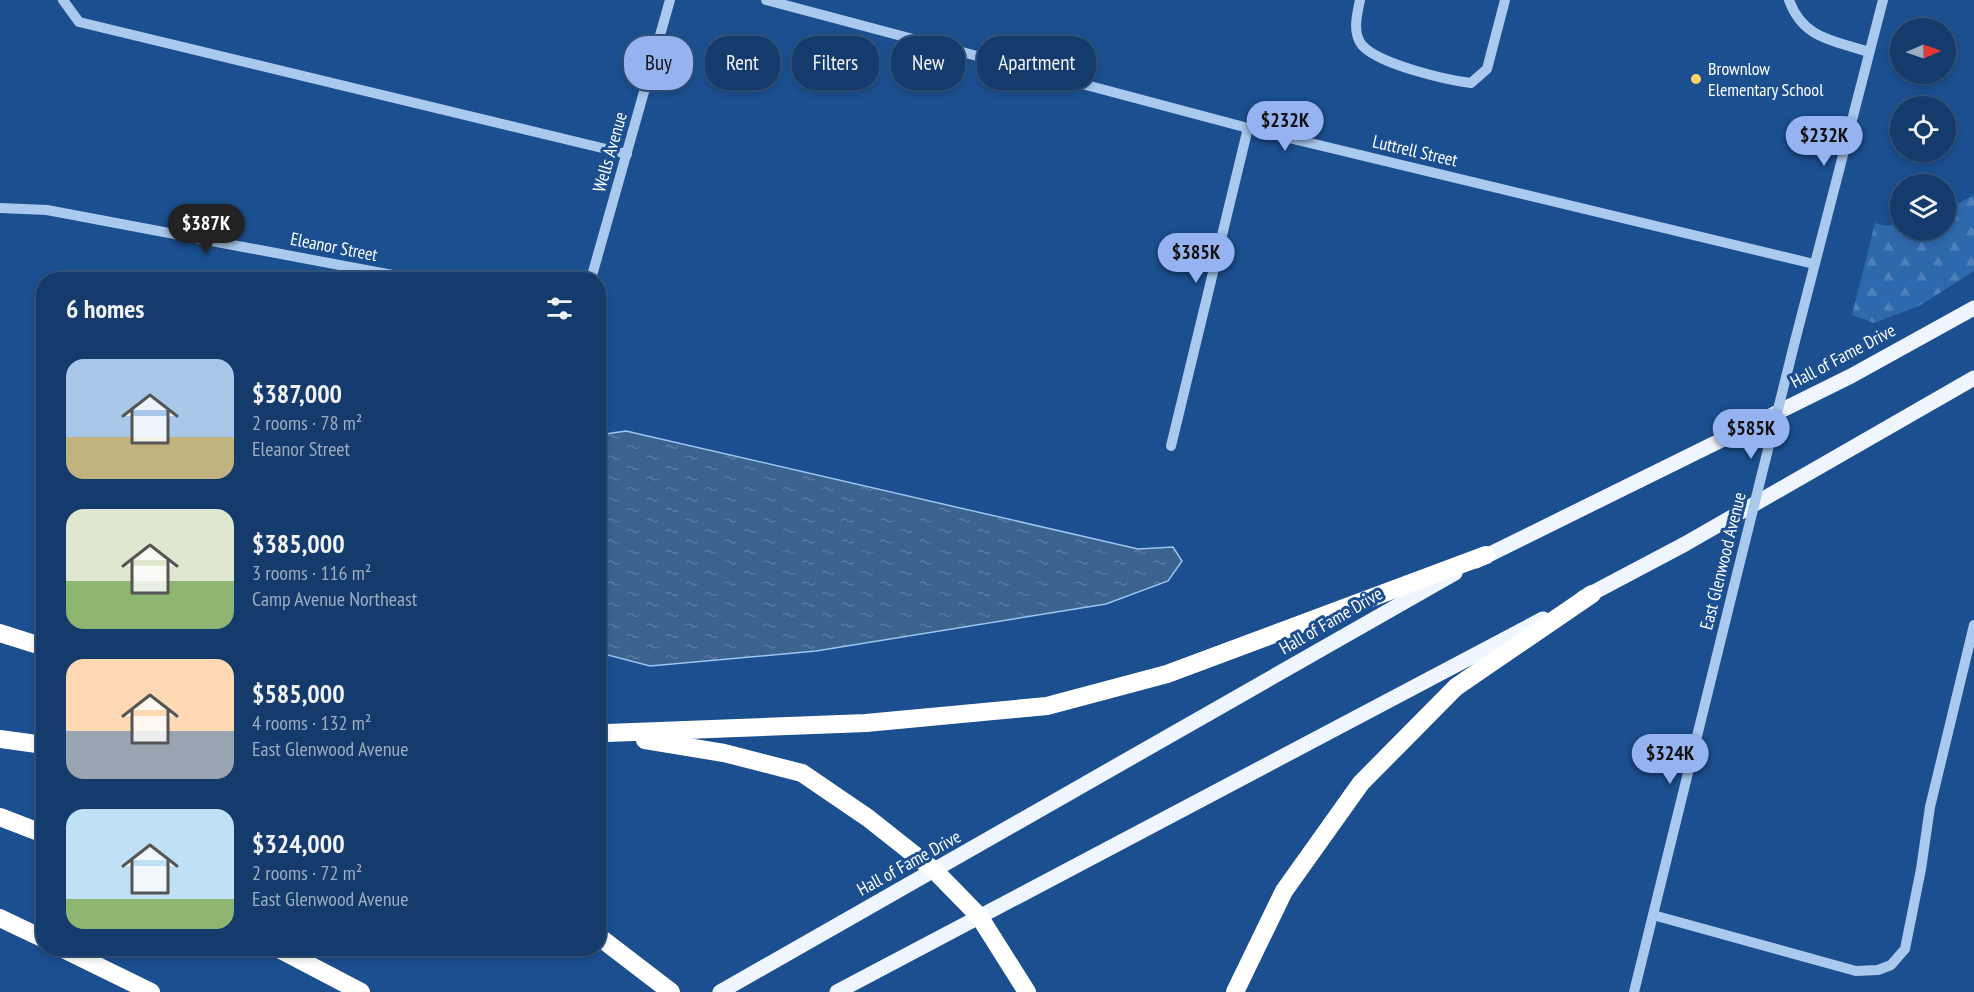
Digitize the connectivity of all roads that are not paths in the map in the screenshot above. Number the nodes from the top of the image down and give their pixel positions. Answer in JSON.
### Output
{"nodes":[{"id":1,"x":63,"y":0,"type":"edge"},
{"id":2,"x":670,"y":0,"type":"edge"},
{"id":3,"x":766,"y":0,"type":"edge"},
{"id":4,"x":1360,"y":0,"type":"edge"},
{"id":5,"x":1505,"y":0,"type":"edge"},
{"id":6,"x":1789,"y":0,"type":"edge"},
{"id":7,"x":1883,"y":0,"type":"edge"},
{"id":8,"x":1869,"y":52,"type":"junction"},
{"id":9,"x":1248,"y":128,"type":"junction"},
{"id":10,"x":627,"y":154,"type":"junction"},
{"id":11,"x":0,"y":208,"type":"edge"},
{"id":12,"x":1814,"y":264,"type":"junction"},
{"id":13,"x":377,"y":272,"type":"edge"},
{"id":14,"x":593,"y":272,"type":"edge"},
{"id":15,"x":1974,"y":308,"type":"edge"},
{"id":16,"x":1974,"y":378,"type":"edge"},
{"id":17,"x":1171,"y":446,"type":"dead end"},
{"id":18,"x":1486,"y":555,"type":"junction"},
{"id":19,"x":1592,"y":594,"type":"junction"},
{"id":20,"x":1974,"y":625,"type":"edge"},
{"id":21,"x":0,"y":633,"type":"edge"},
{"id":22,"x":36,"y":644,"type":"edge"},
{"id":23,"x":606,"y":733,"type":"edge"},
{"id":24,"x":606,"y":733,"type":"edge"},
{"id":25,"x":0,"y":740,"type":"edge"},
{"id":26,"x":36,"y":744,"type":"edge"},
{"id":27,"x":0,"y":817,"type":"edge"},
{"id":28,"x":36,"y":831,"type":"edge"},
{"id":29,"x":935,"y":871,"type":"junction"},
{"id":30,"x":1653,"y":915,"type":"junction"},
{"id":31,"x":979,"y":916,"type":"junction"},
{"id":32,"x":0,"y":918,"type":"edge"},
{"id":33,"x":36,"y":935,"type":"edge"},
{"id":34,"x":606,"y":942,"type":"edge"},
{"id":35,"x":77,"y":956,"type":"edge"},
{"id":36,"x":292,"y":956,"type":"edge"},
{"id":37,"x":151,"y":992,"type":"edge"},
{"id":38,"x":361,"y":992,"type":"edge"},
{"id":39,"x":670,"y":992,"type":"edge"},
{"id":40,"x":720,"y":992,"type":"edge"},
{"id":41,"x":837,"y":992,"type":"edge"},
{"id":42,"x":1027,"y":992,"type":"edge"},
{"id":43,"x":1235,"y":992,"type":"edge"},
{"id":44,"x":1634,"y":992,"type":"edge"}],
"edges":[{"from":1,"to":10,"type":"street"},
{"from":2,"to":10,"type":"street","name":"Wells Avenue"},
{"from":3,"to":9,"type":"street","name":"Luttrell Street"},
{"from":4,"to":5,"type":"street"},
{"from":6,"to":8,"type":"street"},
{"from":7,"to":8,"type":"street","name":"East Glenwood Avenue"},
{"from":8,"to":12,"type":"street","name":"East Glenwood Avenue"},
{"from":9,"to":12,"type":"street","name":"Luttrell Street"},
{"from":9,"to":17,"type":"street"},
{"from":10,"to":14,"type":"street","name":"Wells Avenue"},
{"from":11,"to":13,"type":"street","name":"Eleanor Street"},
{"from":12,"to":30,"type":"street","name":"East Glenwood Avenue","bridge":true},
{"from":15,"to":18,"type":"main road","name":"Hall of Fame Drive"},
{"from":16,"to":19,"type":"main road"},
{"from":18,"to":23,"type":"highway"},
{"from":18,"to":29,"type":"main road","name":"Hall of Fame Drive"},
{"from":19,"to":31,"type":"main road"},
{"from":19,"to":43,"type":"highway"},
{"from":20,"to":30,"type":"street"},
{"from":21,"to":22,"type":"highway"},
{"from":24,"to":29,"type":"highway"},
{"from":25,"to":26,"type":"highway"},
{"from":27,"to":28,"type":"highway"},
{"from":29,"to":31,"type":"highway"},
{"from":29,"to":40,"type":"main road","name":"Hall of Fame Drive"},
{"from":30,"to":44,"type":"street","name":"East Glenwood Avenue"},
{"from":31,"to":41,"type":"main road"},
{"from":31,"to":42,"type":"highway"},
{"from":32,"to":33,"type":"highway"},
{"from":34,"to":39,"type":"highway"},
{"from":35,"to":37,"type":"highway"},
{"from":36,"to":38,"type":"highway"}]}
